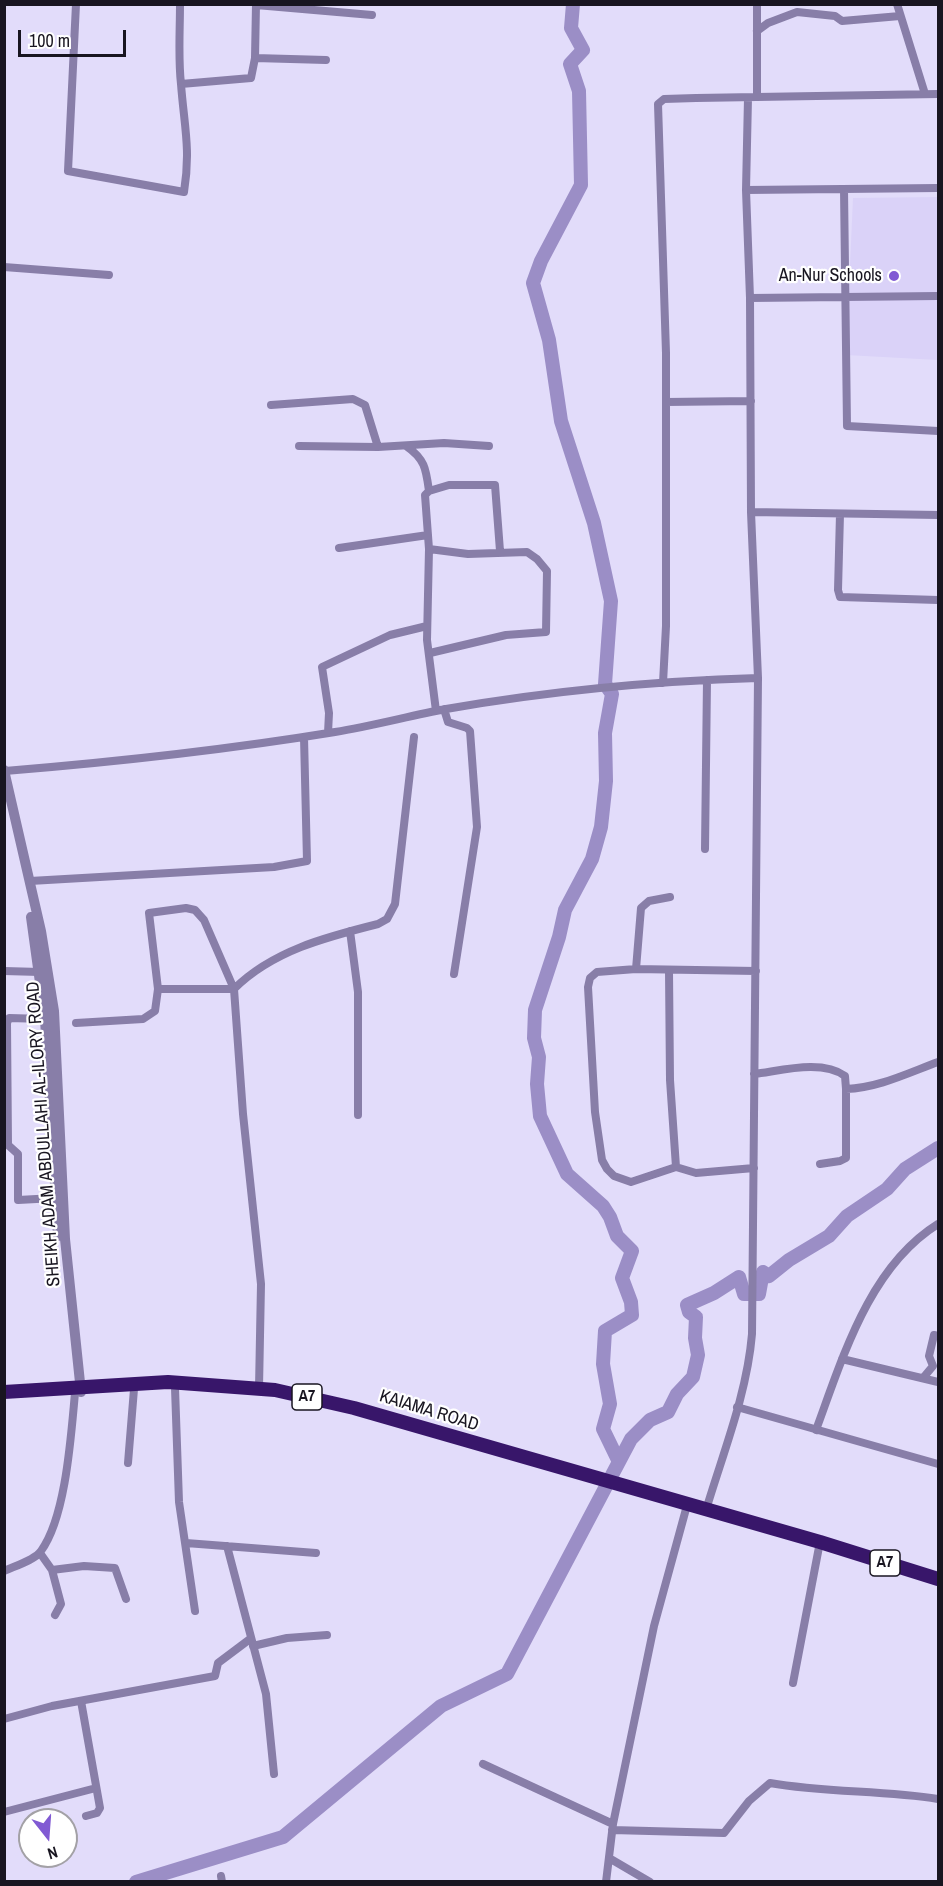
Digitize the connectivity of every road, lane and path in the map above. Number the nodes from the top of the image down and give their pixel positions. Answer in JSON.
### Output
{"nodes":[{"id":1,"x":76,"y":4,"type":"edge"},
{"id":2,"x":180,"y":4,"type":"edge"},
{"id":3,"x":757,"y":4,"type":"edge"},
{"id":4,"x":256,"y":5,"type":"edge"},
{"id":5,"x":899,"y":5,"type":"edge"},
{"id":6,"x":372,"y":15,"type":"dead end"},
{"id":7,"x":900,"y":16,"type":"junction"},
{"id":8,"x":757,"y":31,"type":"junction"},
{"id":9,"x":255,"y":58,"type":"junction"},
{"id":10,"x":326,"y":60,"type":"dead end"},
{"id":11,"x":181,"y":84,"type":"junction"},
{"id":12,"x":925,"y":94,"type":"junction"},
{"id":13,"x":939,"y":94,"type":"edge"},
{"id":14,"x":752,"y":97,"type":"junction"},
{"id":15,"x":939,"y":188,"type":"edge"},
{"id":16,"x":843,"y":189,"type":"junction"},
{"id":17,"x":746,"y":190,"type":"junction"},
{"id":18,"x":4,"y":267,"type":"edge"},
{"id":19,"x":109,"y":275,"type":"dead end"},
{"id":20,"x":939,"y":296,"type":"edge"},
{"id":21,"x":843,"y":297,"type":"junction"},
{"id":22,"x":750,"y":298,"type":"junction"},
{"id":23,"x":751,"y":401,"type":"junction"},
{"id":24,"x":666,"y":402,"type":"junction"},
{"id":25,"x":271,"y":405,"type":"dead end"},
{"id":26,"x":939,"y":430,"type":"edge"},
{"id":27,"x":299,"y":446,"type":"dead end"},
{"id":28,"x":406,"y":446,"type":"junction"},
{"id":29,"x":378,"y":447,"type":"junction"},
{"id":30,"x":489,"y":447,"type":"dead end"},
{"id":31,"x":429,"y":491,"type":"junction"},
{"id":32,"x":751,"y":512,"type":"junction"},
{"id":33,"x":840,"y":514,"type":"junction"},
{"id":34,"x":939,"y":515,"type":"edge"},
{"id":35,"x":428,"y":535,"type":"junction"},
{"id":36,"x":339,"y":548,"type":"dead end"},
{"id":37,"x":429,"y":549,"type":"junction"},
{"id":38,"x":500,"y":551,"type":"junction"},
{"id":39,"x":939,"y":600,"type":"edge"},
{"id":40,"x":427,"y":626,"type":"junction"},
{"id":41,"x":430,"y":653,"type":"junction"},
{"id":42,"x":758,"y":678,"type":"junction"},
{"id":43,"x":707,"y":680,"type":"junction"},
{"id":44,"x":663,"y":682,"type":"junction"},
{"id":45,"x":440,"y":710,"type":"junction"},
{"id":46,"x":328,"y":733,"type":"junction"},
{"id":47,"x":304,"y":736,"type":"junction"},
{"id":48,"x":414,"y":737,"type":"dead end"},
{"id":49,"x":5,"y":770,"type":"edge"},
{"id":50,"x":4,"y":800,"type":"edge"},
{"id":51,"x":705,"y":849,"type":"dead end"},
{"id":52,"x":30,"y":881,"type":"junction"},
{"id":53,"x":670,"y":897,"type":"dead end"},
{"id":54,"x":350,"y":931,"type":"junction"},
{"id":55,"x":636,"y":969,"type":"junction"},
{"id":56,"x":4,"y":971,"type":"edge"},
{"id":57,"x":669,"y":971,"type":"junction"},
{"id":58,"x":756,"y":971,"type":"junction"},
{"id":59,"x":40,"y":972,"type":"junction"},
{"id":60,"x":454,"y":974,"type":"dead end"},
{"id":61,"x":158,"y":989,"type":"junction"},
{"id":62,"x":234,"y":989,"type":"junction"},
{"id":63,"x":45,"y":1019,"type":"junction"},
{"id":64,"x":76,"y":1023,"type":"dead end"},
{"id":65,"x":939,"y":1062,"type":"edge"},
{"id":66,"x":6,"y":1066,"type":"edge"},
{"id":67,"x":754,"y":1074,"type":"junction"},
{"id":68,"x":846,"y":1089,"type":"junction"},
{"id":69,"x":358,"y":1115,"type":"dead end"},
{"id":70,"x":6,"y":1137,"type":"edge"},
{"id":71,"x":820,"y":1164,"type":"dead end"},
{"id":72,"x":676,"y":1167,"type":"junction"},
{"id":73,"x":754,"y":1168,"type":"junction"},
{"id":74,"x":55,"y":1198,"type":"junction"},
{"id":75,"x":939,"y":1224,"type":"edge"},
{"id":76,"x":939,"y":1336,"type":"edge"},
{"id":77,"x":842,"y":1359,"type":"junction"},
{"id":78,"x":923,"y":1378,"type":"junction"},
{"id":79,"x":939,"y":1382,"type":"edge"},
{"id":80,"x":175,"y":1388,"type":"junction"},
{"id":81,"x":259,"y":1388,"type":"junction"},
{"id":82,"x":78,"y":1389,"type":"junction"},
{"id":83,"x":134,"y":1389,"type":"junction"},
{"id":84,"x":4,"y":1392,"type":"edge"},
{"id":85,"x":4,"y":1398,"type":"edge"},
{"id":86,"x":737,"y":1407,"type":"junction"},
{"id":87,"x":816,"y":1430,"type":"junction"},
{"id":88,"x":128,"y":1463,"type":"dead end"},
{"id":89,"x":939,"y":1464,"type":"edge"},
{"id":90,"x":604,"y":1483,"type":"junction"},
{"id":91,"x":686,"y":1509,"type":"junction"},
{"id":92,"x":706,"y":1510,"type":"junction"},
{"id":93,"x":186,"y":1543,"type":"junction"},
{"id":94,"x":227,"y":1546,"type":"junction"},
{"id":95,"x":825,"y":1547,"type":"junction"},
{"id":96,"x":40,"y":1553,"type":"junction"},
{"id":97,"x":316,"y":1553,"type":"dead end"},
{"id":98,"x":52,"y":1570,"type":"junction"},
{"id":99,"x":4,"y":1571,"type":"edge"},
{"id":100,"x":939,"y":1579,"type":"edge"},
{"id":101,"x":126,"y":1599,"type":"dead end"},
{"id":102,"x":195,"y":1611,"type":"dead end"},
{"id":103,"x":55,"y":1615,"type":"dead end"},
{"id":104,"x":327,"y":1635,"type":"dead end"},
{"id":105,"x":251,"y":1643,"type":"junction"},
{"id":106,"x":794,"y":1683,"type":"dead end"},
{"id":107,"x":81,"y":1701,"type":"junction"},
{"id":108,"x":4,"y":1719,"type":"edge"},
{"id":109,"x":483,"y":1764,"type":"dead end"},
{"id":110,"x":274,"y":1774,"type":"dead end"},
{"id":111,"x":96,"y":1788,"type":"junction"},
{"id":112,"x":939,"y":1799,"type":"edge"},
{"id":113,"x":4,"y":1812,"type":"edge"},
{"id":114,"x":86,"y":1816,"type":"dead end"},
{"id":115,"x":613,"y":1827,"type":"junction"},
{"id":116,"x":609,"y":1858,"type":"junction"},
{"id":117,"x":608,"y":1880,"type":"edge"},
{"id":118,"x":650,"y":1881,"type":"edge"}],
"edges":[{"from":1,"to":11,"type":"street"},
{"from":2,"to":11,"type":"street"},
{"from":3,"to":8,"type":"street"},
{"from":4,"to":6,"type":"street"},
{"from":4,"to":9,"type":"street"},
{"from":5,"to":7,"type":"street"},
{"from":7,"to":8,"type":"street"},
{"from":7,"to":12,"type":"street"},
{"from":8,"to":14,"type":"street"},
{"from":9,"to":10,"type":"street"},
{"from":9,"to":11,"type":"street"},
{"from":12,"to":13,"type":"street"},
{"from":12,"to":14,"type":"street"},
{"from":14,"to":17,"type":"street"},
{"from":14,"to":24,"type":"street"},
{"from":15,"to":16,"type":"street"},
{"from":16,"to":17,"type":"street"},
{"from":16,"to":21,"type":"street"},
{"from":17,"to":22,"type":"street"},
{"from":18,"to":19,"type":"street"},
{"from":20,"to":21,"type":"street"},
{"from":21,"to":22,"type":"street"},
{"from":21,"to":26,"type":"street"},
{"from":22,"to":23,"type":"street"},
{"from":23,"to":24,"type":"street"},
{"from":23,"to":32,"type":"street"},
{"from":24,"to":44,"type":"street"},
{"from":25,"to":29,"type":"street"},
{"from":27,"to":29,"type":"street"},
{"from":28,"to":29,"type":"street"},
{"from":28,"to":30,"type":"street"},
{"from":28,"to":31,"type":"street"},
{"from":31,"to":35,"type":"street"},
{"from":31,"to":38,"type":"street"},
{"from":32,"to":33,"type":"street"},
{"from":32,"to":42,"type":"street"},
{"from":33,"to":34,"type":"street"},
{"from":33,"to":39,"type":"street"},
{"from":35,"to":36,"type":"street"},
{"from":35,"to":37,"type":"street"},
{"from":37,"to":38,"type":"street"},
{"from":37,"to":40,"type":"street"},
{"from":38,"to":41,"type":"street"},
{"from":40,"to":41,"type":"street"},
{"from":40,"to":46,"type":"street"},
{"from":41,"to":45,"type":"street"},
{"from":42,"to":43,"type":"street"},
{"from":42,"to":58,"type":"street"},
{"from":43,"to":44,"type":"street"},
{"from":43,"to":51,"type":"street"},
{"from":44,"to":45,"type":"street"},
{"from":45,"to":46,"type":"street"},
{"from":45,"to":60,"type":"street"},
{"from":46,"to":47,"type":"street"},
{"from":47,"to":49,"type":"street"},
{"from":47,"to":52,"type":"street"},
{"from":48,"to":54,"type":"street"},
{"from":49,"to":52,"type":"street","name":"SHEIKH ADAM ABDULLAHI AL-ILORY ROAD"},
{"from":50,"to":59,"type":"street","name":"SHEIKH ADAM ABDULLAHI AL-ILORY ROAD"},
{"from":52,"to":82,"type":"street","name":"SHEIKH ADAM ABDULLAHI AL-ILORY ROAD"},
{"from":53,"to":55,"type":"street"},
{"from":54,"to":62,"type":"street"},
{"from":54,"to":69,"type":"street"},
{"from":55,"to":57,"type":"street"},
{"from":55,"to":72,"type":"street"},
{"from":56,"to":59,"type":"street"},
{"from":57,"to":58,"type":"street"},
{"from":57,"to":72,"type":"street"},
{"from":58,"to":67,"type":"street"},
{"from":59,"to":63,"type":"street","name":"SHEIKH ADAM ABDULLAHI AL-ILORY ROAD"},
{"from":61,"to":62,"type":"street"},
{"from":61,"to":62,"type":"street"},
{"from":61,"to":64,"type":"street"},
{"from":62,"to":81,"type":"street"},
{"from":63,"to":66,"type":"street"},
{"from":63,"to":74,"type":"street","name":"SHEIKH ADAM ABDULLAHI AL-ILORY ROAD"},
{"from":65,"to":68,"type":"street"},
{"from":66,"to":70,"type":"street"},
{"from":67,"to":68,"type":"street"},
{"from":67,"to":73,"type":"street"},
{"from":68,"to":71,"type":"street"},
{"from":70,"to":74,"type":"street"},
{"from":72,"to":73,"type":"street"},
{"from":73,"to":86,"type":"street"},
{"from":74,"to":82,"type":"street","name":"SHEIKH ADAM ABDULLAHI AL-ILORY ROAD"},
{"from":75,"to":77,"type":"street"},
{"from":76,"to":78,"type":"street"},
{"from":77,"to":78,"type":"street"},
{"from":77,"to":87,"type":"street"},
{"from":78,"to":79,"type":"street"},
{"from":80,"to":83,"type":"highway","name":"KAIAMA ROAD","number":"A7"},
{"from":80,"to":90,"type":"highway","name":"KAIAMA ROAD","number":"A7"},
{"from":80,"to":93,"type":"street"},
{"from":81,"to":82,"type":"highway","name":"KAIAMA ROAD","number":"A7"},
{"from":81,"to":90,"type":"highway","name":"KAIAMA ROAD","number":"A7"},
{"from":82,"to":83,"type":"highway","name":"KAIAMA ROAD","number":"A7"},
{"from":82,"to":84,"type":"highway","name":"KAIAMA ROAD","number":"A7"},
{"from":82,"to":85,"type":"highway","name":"KAIAMA ROAD","number":"A7"},
{"from":82,"to":96,"type":"street"},
{"from":83,"to":88,"type":"street"},
{"from":86,"to":87,"type":"street"},
{"from":86,"to":92,"type":"street"},
{"from":87,"to":89,"type":"street"},
{"from":90,"to":91,"type":"highway","name":"KAIAMA ROAD","number":"A7"},
{"from":90,"to":92,"type":"highway","name":"KAIAMA ROAD","number":"A7"},
{"from":91,"to":95,"type":"highway","name":"KAIAMA ROAD","number":"A7"},
{"from":91,"to":115,"type":"street"},
{"from":92,"to":95,"type":"highway","name":"KAIAMA ROAD","number":"A7"},
{"from":93,"to":94,"type":"street"},
{"from":93,"to":102,"type":"street"},
{"from":94,"to":97,"type":"street"},
{"from":94,"to":105,"type":"street"},
{"from":95,"to":100,"type":"highway","name":"KAIAMA ROAD","number":"A7"},
{"from":95,"to":106,"type":"street"},
{"from":96,"to":98,"type":"street"},
{"from":96,"to":99,"type":"street"},
{"from":98,"to":101,"type":"street"},
{"from":98,"to":103,"type":"street"},
{"from":104,"to":105,"type":"street"},
{"from":105,"to":107,"type":"street"},
{"from":105,"to":110,"type":"street"},
{"from":107,"to":108,"type":"street"},
{"from":107,"to":111,"type":"street"},
{"from":109,"to":115,"type":"street"},
{"from":111,"to":113,"type":"street"},
{"from":111,"to":114,"type":"street"},
{"from":112,"to":115,"type":"street"},
{"from":115,"to":116,"type":"street"},
{"from":116,"to":117,"type":"street"},
{"from":116,"to":118,"type":"street"}]}
